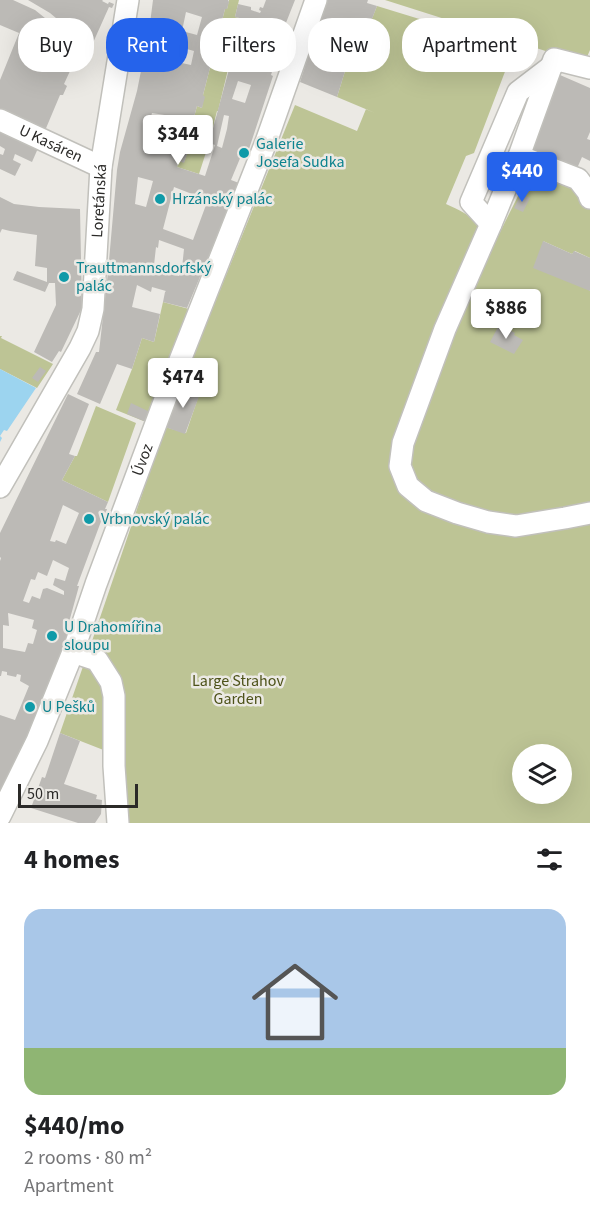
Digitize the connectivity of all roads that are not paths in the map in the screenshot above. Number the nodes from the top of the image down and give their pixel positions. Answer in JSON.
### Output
{"nodes":[{"id":1,"x":128,"y":0,"type":"edge"},
{"id":2,"x":316,"y":0,"type":"edge"},
{"id":3,"x":552,"y":66,"type":"junction"},
{"id":4,"x":590,"y":68,"type":"edge"},
{"id":5,"x":0,"y":120,"type":"edge"},
{"id":6,"x":519,"y":156,"type":"junction"},
{"id":7,"x":100,"y":167,"type":"junction"},
{"id":8,"x":590,"y":198,"type":"edge"},
{"id":9,"x":491,"y":224,"type":"junction"},
{"id":10,"x":0,"y":487,"type":"edge"},
{"id":11,"x":590,"y":513,"type":"edge"},
{"id":12,"x":72,"y":652,"type":"junction"},
{"id":13,"x":0,"y":816,"type":"edge"},
{"id":14,"x":118,"y":823,"type":"edge"}],
"edges":[{"from":1,"to":7,"type":"street","name":"Loretánská"},
{"from":2,"to":12,"type":"street","name":"Úvoz"},
{"from":3,"to":4,"type":"street"},
{"from":3,"to":6,"type":"street"},
{"from":3,"to":9,"type":"street"},
{"from":5,"to":7,"type":"street","name":"U Kasáren"},
{"from":6,"to":8,"type":"street"},
{"from":6,"to":9,"type":"street"},
{"from":7,"to":10,"type":"street","name":"Loretánská"},
{"from":9,"to":11,"type":"street"},
{"from":12,"to":13,"type":"street","name":"Úvoz"},
{"from":12,"to":14,"type":"street"}]}
